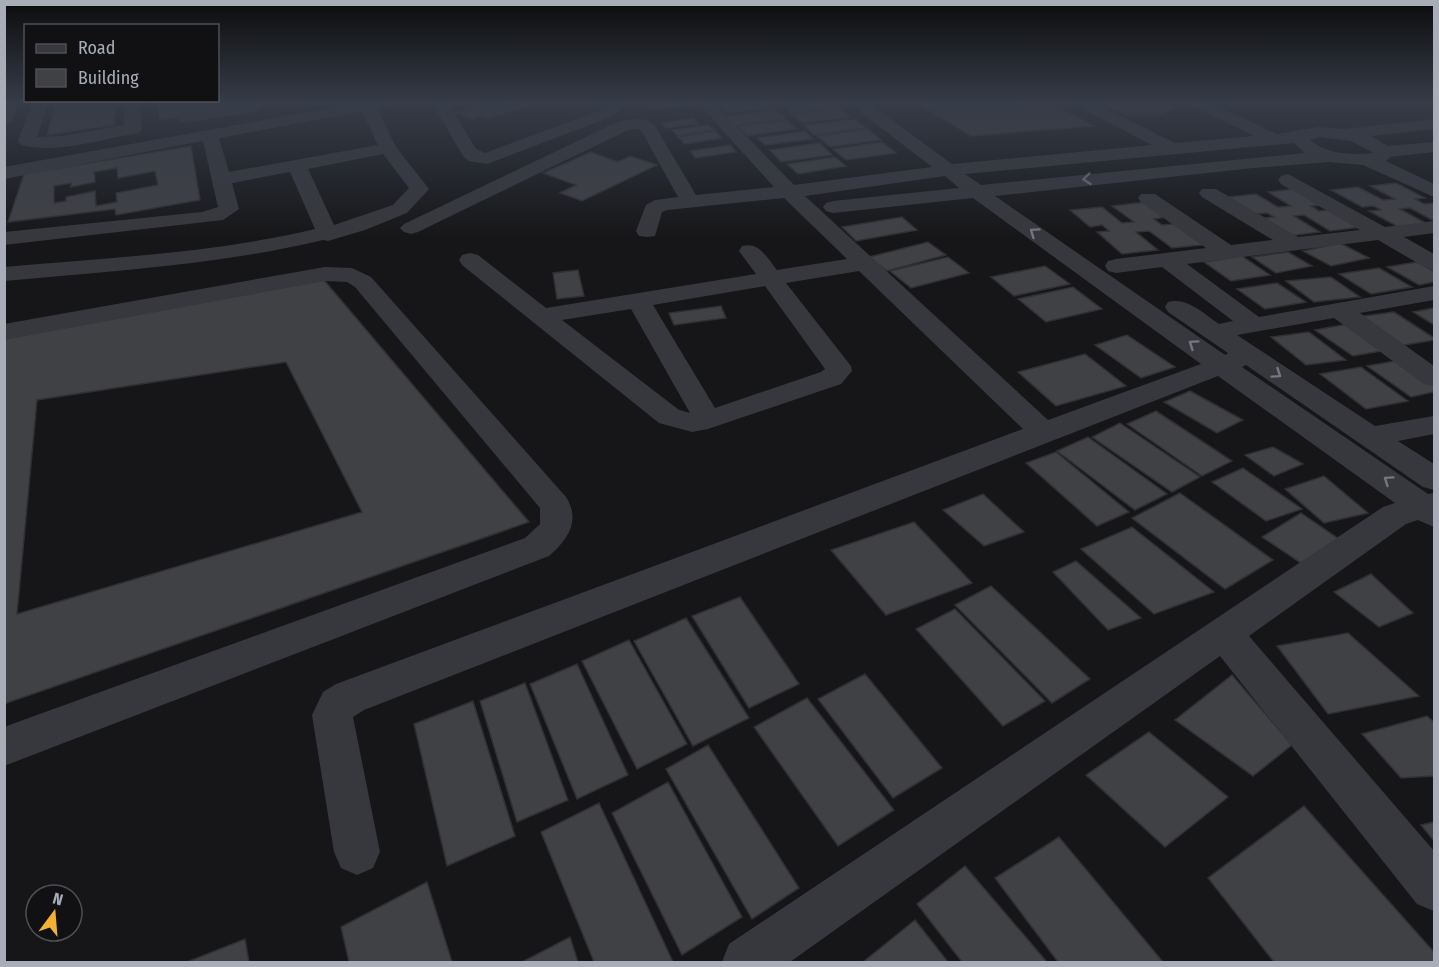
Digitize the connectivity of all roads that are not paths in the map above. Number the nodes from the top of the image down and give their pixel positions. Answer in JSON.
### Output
{"nodes":[{"id":1,"x":89,"y":148,"type":"edge"},
{"id":2,"x":106,"y":148,"type":"edge"},
{"id":3,"x":214,"y":148,"type":"edge"},
{"id":4,"x":388,"y":148,"type":"joint"},
{"id":5,"x":467,"y":148,"type":"edge"},
{"id":6,"x":515,"y":148,"type":"edge"},
{"id":7,"x":577,"y":148,"type":"edge"},
{"id":8,"x":659,"y":148,"type":"edge"},
{"id":9,"x":749,"y":148,"type":"edge"},
{"id":10,"x":918,"y":148,"type":"edge"},
{"id":11,"x":947,"y":148,"type":"edge"},
{"id":12,"x":1170,"y":148,"type":"edge"},
{"id":13,"x":1313,"y":148,"type":"edge"},
{"id":14,"x":1377,"y":148,"type":"edge"},
{"id":15,"x":1427,"y":148,"type":"edge"},
{"id":16,"x":1333,"y":156,"type":"junction"},
{"id":17,"x":1376,"y":156,"type":"junction"},
{"id":18,"x":4,"y":163,"type":"edge"},
{"id":19,"x":297,"y":166,"type":"junction"},
{"id":20,"x":973,"y":167,"type":"junction"},
{"id":21,"x":948,"y":171,"type":"junction"},
{"id":22,"x":4,"y":172,"type":"edge"},
{"id":23,"x":223,"y":179,"type":"junction"},
{"id":24,"x":1288,"y":180,"type":"dead end"},
{"id":25,"x":1004,"y":188,"type":"junction"},
{"id":26,"x":1434,"y":191,"type":"edge"},
{"id":27,"x":789,"y":192,"type":"junction"},
{"id":28,"x":978,"y":192,"type":"junction"},
{"id":29,"x":1209,"y":193,"type":"dead end"},
{"id":30,"x":1148,"y":198,"type":"dead end"},
{"id":31,"x":690,"y":201,"type":"junction"},
{"id":32,"x":808,"y":210,"type":"junction"},
{"id":33,"x":1434,"y":226,"type":"edge"},
{"id":34,"x":411,"y":228,"type":"dead end"},
{"id":35,"x":647,"y":231,"type":"dead end"},
{"id":36,"x":1382,"y":233,"type":"junction"},
{"id":37,"x":328,"y":235,"type":"junction"},
{"id":38,"x":4,"y":239,"type":"edge"},
{"id":39,"x":1294,"y":244,"type":"junction"},
{"id":40,"x":750,"y":251,"type":"dead end"},
{"id":41,"x":1226,"y":252,"type":"junction"},
{"id":42,"x":470,"y":260,"type":"dead end"},
{"id":43,"x":1167,"y":260,"type":"junction"},
{"id":44,"x":864,"y":262,"type":"junction"},
{"id":45,"x":1434,"y":263,"type":"edge"},
{"id":46,"x":1116,"y":266,"type":"junction"},
{"id":47,"x":4,"y":274,"type":"edge"},
{"id":48,"x":770,"y":278,"type":"junction"},
{"id":49,"x":1434,"y":293,"type":"edge"},
{"id":50,"x":638,"y":300,"type":"junction"},
{"id":51,"x":1339,"y":310,"type":"junction"},
{"id":52,"x":542,"y":316,"type":"junction"},
{"id":53,"x":1254,"y":325,"type":"junction"},
{"id":54,"x":4,"y":332,"type":"edge"},
{"id":55,"x":1214,"y":332,"type":"junction"},
{"id":56,"x":1248,"y":355,"type":"junction"},
{"id":57,"x":1223,"y":365,"type":"junction"},
{"id":58,"x":1434,"y":378,"type":"edge"},
{"id":59,"x":708,"y":420,"type":"junction"},
{"id":60,"x":1434,"y":425,"type":"edge"},
{"id":61,"x":1045,"y":434,"type":"junction"},
{"id":62,"x":1370,"y":436,"type":"junction"},
{"id":63,"x":1432,"y":501,"type":"edge"},
{"id":64,"x":1224,"y":633,"type":"junction"},
{"id":65,"x":4,"y":747,"type":"edge"},
{"id":66,"x":357,"y":852,"type":"dead end"},
{"id":67,"x":1434,"y":887,"type":"edge"},
{"id":68,"x":747,"y":963,"type":"edge"}],
"edges":[{"from":1,"to":18,"type":"street"},
{"from":2,"to":22,"type":"street"},
{"from":3,"to":23,"type":"street"},
{"from":4,"to":19,"type":"street"},
{"from":4,"to":37,"type":"street"},
{"from":5,"to":6,"type":"street"},
{"from":7,"to":34,"type":"street"},
{"from":8,"to":31,"type":"street"},
{"from":9,"to":27,"type":"street"},
{"from":10,"to":21,"type":"street"},
{"from":11,"to":20,"type":"street"},
{"from":12,"to":20,"type":"street"},
{"from":13,"to":16,"type":"street"},
{"from":14,"to":17,"type":"street"},
{"from":15,"to":17,"type":"street"},
{"from":16,"to":17,"type":"street"},
{"from":16,"to":25,"type":"street","one_way":true},
{"from":17,"to":26,"type":"street"},
{"from":19,"to":23,"type":"street"},
{"from":19,"to":37,"type":"street"},
{"from":20,"to":21,"type":"street"},
{"from":20,"to":25,"type":"street"},
{"from":21,"to":27,"type":"street"},
{"from":21,"to":28,"type":"street"},
{"from":23,"to":38,"type":"street"},
{"from":24,"to":36,"type":"street"},
{"from":25,"to":28,"type":"street"},
{"from":25,"to":46,"type":"street"},
{"from":27,"to":31,"type":"street"},
{"from":27,"to":32,"type":"street"},
{"from":28,"to":32,"type":"street"},
{"from":57,"to":28,"type":"street","one_way":true},
{"from":29,"to":39,"type":"street"},
{"from":30,"to":41,"type":"street"},
{"from":31,"to":35,"type":"street"},
{"from":32,"to":44,"type":"street"},
{"from":33,"to":36,"type":"street"},
{"from":36,"to":39,"type":"street"},
{"from":36,"to":45,"type":"street"},
{"from":37,"to":47,"type":"street"},
{"from":39,"to":41,"type":"street"},
{"from":40,"to":48,"type":"street"},
{"from":41,"to":43,"type":"street"},
{"from":42,"to":52,"type":"street"},
{"from":43,"to":46,"type":"street"},
{"from":43,"to":53,"type":"street"},
{"from":44,"to":48,"type":"street"},
{"from":44,"to":61,"type":"street"},
{"from":46,"to":55,"type":"street"},
{"from":48,"to":50,"type":"street"},
{"from":48,"to":59,"type":"street"},
{"from":49,"to":51,"type":"street"},
{"from":50,"to":52,"type":"street"},
{"from":50,"to":59,"type":"street"},
{"from":51,"to":53,"type":"street"},
{"from":51,"to":58,"type":"street"},
{"from":52,"to":59,"type":"street"},
{"from":53,"to":55,"type":"street"},
{"from":54,"to":65,"type":"street"},
{"from":55,"to":56,"type":"street"},
{"from":56,"to":57,"type":"street"},
{"from":56,"to":62,"type":"street","one_way":true},
{"from":57,"to":61,"type":"street"},
{"from":63,"to":57,"type":"street","one_way":true},
{"from":60,"to":62,"type":"street"},
{"from":61,"to":66,"type":"street"},
{"from":62,"to":63,"type":"street"},
{"from":63,"to":64,"type":"street"},
{"from":64,"to":67,"type":"street"},
{"from":64,"to":68,"type":"street"}]}
